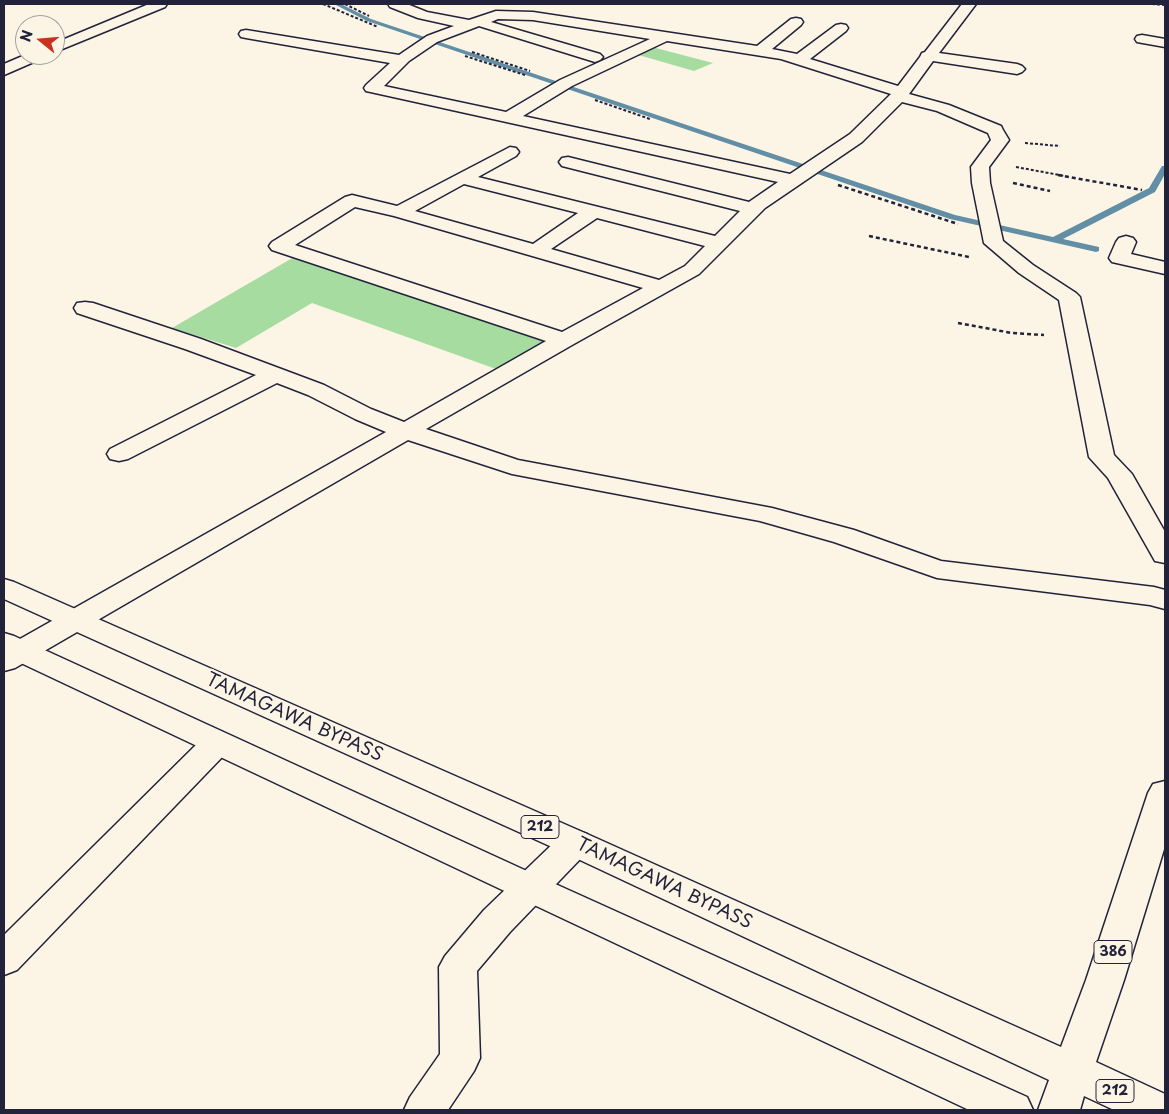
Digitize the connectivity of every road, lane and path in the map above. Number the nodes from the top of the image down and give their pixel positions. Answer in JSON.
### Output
{"nodes":[{"id":1,"x":160,"y":4,"type":"edge"},
{"id":2,"x":323,"y":4,"type":"edge"},
{"id":3,"x":395,"y":4,"type":"edge"},
{"id":4,"x":517,"y":4,"type":"edge"},
{"id":5,"x":969,"y":4,"type":"edge"},
{"id":6,"x":1152,"y":4,"type":"edge"},
{"id":7,"x":1165,"y":5,"type":"edge"},
{"id":8,"x":496,"y":15,"type":"junction"},
{"id":9,"x":796,"y":22,"type":"dead end"},
{"id":10,"x":471,"y":23,"type":"junction"},
{"id":11,"x":841,"y":28,"type":"dead end"},
{"id":12,"x":246,"y":34,"type":"dead end"},
{"id":13,"x":665,"y":37,"type":"junction"},
{"id":14,"x":1142,"y":39,"type":"dead end"},
{"id":15,"x":429,"y":41,"type":"junction"},
{"id":16,"x":1165,"y":43,"type":"edge"},
{"id":17,"x":65,"y":44,"type":"edge"},
{"id":18,"x":760,"y":51,"type":"junction"},
{"id":19,"x":927,"y":56,"type":"junction"},
{"id":20,"x":596,"y":57,"type":"dead end"},
{"id":21,"x":402,"y":60,"type":"junction"},
{"id":22,"x":799,"y":60,"type":"junction"},
{"id":23,"x":1017,"y":69,"type":"dead end"},
{"id":24,"x":564,"y":85,"type":"junction"},
{"id":25,"x":899,"y":94,"type":"junction"},
{"id":26,"x":508,"y":118,"type":"junction"},
{"id":27,"x":1000,"y":140,"type":"junction"},
{"id":28,"x":1060,"y":146,"type":"dead end"},
{"id":29,"x":510,"y":152,"type":"dead end"},
{"id":30,"x":568,"y":162,"type":"dead end"},
{"id":31,"x":982,"y":169,"type":"junction"},
{"id":32,"x":805,"y":173,"type":"junction"},
{"id":33,"x":462,"y":178,"type":"junction"},
{"id":34,"x":1142,"y":190,"type":"dead end"},
{"id":35,"x":1050,"y":191,"type":"dead end"},
{"id":36,"x":753,"y":209,"type":"junction"},
{"id":37,"x":594,"y":211,"type":"junction"},
{"id":38,"x":399,"y":212,"type":"junction"},
{"id":39,"x":869,"y":236,"type":"dead end"},
{"id":40,"x":1126,"y":242,"type":"dead end"},
{"id":41,"x":718,"y":243,"type":"junction"},
{"id":42,"x":536,"y":251,"type":"junction"},
{"id":43,"x":1165,"y":268,"type":"edge"},
{"id":44,"x":1026,"y":269,"type":"junction"},
{"id":45,"x":661,"y":287,"type":"junction"},
{"id":46,"x":85,"y":308,"type":"dead end"},
{"id":47,"x":958,"y":323,"type":"dead end"},
{"id":48,"x":1077,"y":337,"type":"junction"},
{"id":49,"x":564,"y":340,"type":"junction"},
{"id":50,"x":273,"y":376,"type":"junction"},
{"id":51,"x":406,"y":431,"type":"junction"},
{"id":52,"x":119,"y":454,"type":"dead end"},
{"id":53,"x":1165,"y":555,"type":"edge"},
{"id":54,"x":4,"y":588,"type":"edge"},
{"id":55,"x":1165,"y":600,"type":"edge"},
{"id":56,"x":74,"y":619,"type":"junction"},
{"id":57,"x":9,"y":652,"type":"edge"},
{"id":58,"x":217,"y":743,"type":"junction"},
{"id":59,"x":1165,"y":793,"type":"edge"},
{"id":60,"x":575,"y":843,"type":"junction"},
{"id":61,"x":528,"y":888,"type":"junction"},
{"id":62,"x":4,"y":958,"type":"edge"},
{"id":63,"x":1073,"y":1072,"type":"junction"},
{"id":64,"x":425,"y":1110,"type":"edge"},
{"id":65,"x":1012,"y":1110,"type":"edge"},
{"id":66,"x":1059,"y":1110,"type":"edge"},
{"id":67,"x":1157,"y":1110,"type":"edge"}],
"edges":[{"from":1,"to":17,"type":"main road"},
{"from":2,"to":15,"type":"path"},
{"from":3,"to":10,"type":"main road"},
{"from":4,"to":8,"type":"main road"},
{"from":5,"to":19,"type":"main road"},
{"from":6,"to":7,"type":"path"},
{"from":8,"to":10,"type":"main road"},
{"from":8,"to":13,"type":"main road"},
{"from":9,"to":18,"type":"main road"},
{"from":10,"to":15,"type":"main road"},
{"from":10,"to":20,"type":"main road"},
{"from":11,"to":22,"type":"main road"},
{"from":12,"to":21,"type":"main road"},
{"from":13,"to":18,"type":"main road"},
{"from":13,"to":24,"type":"main road"},
{"from":14,"to":16,"type":"main road"},
{"from":15,"to":21,"type":"main road"},
{"from":15,"to":24,"type":"path"},
{"from":15,"to":24,"type":"path"},
{"from":18,"to":22,"type":"main road"},
{"from":19,"to":23,"type":"main road"},
{"from":19,"to":25,"type":"main road"},
{"from":21,"to":26,"type":"main road"},
{"from":22,"to":25,"type":"main road"},
{"from":24,"to":26,"type":"main road"},
{"from":25,"to":27,"type":"main road"},
{"from":25,"to":32,"type":"main road"},
{"from":26,"to":32,"type":"main road"},
{"from":27,"to":28,"type":"path"},
{"from":27,"to":31,"type":"main road"},
{"from":29,"to":33,"type":"main road"},
{"from":30,"to":36,"type":"main road"},
{"from":31,"to":34,"type":"path"},
{"from":31,"to":35,"type":"path"},
{"from":31,"to":44,"type":"main road"},
{"from":32,"to":36,"type":"main road"},
{"from":33,"to":37,"type":"main road"},
{"from":33,"to":38,"type":"main road"},
{"from":36,"to":41,"type":"main road"},
{"from":37,"to":41,"type":"main road"},
{"from":37,"to":42,"type":"main road"},
{"from":38,"to":42,"type":"main road"},
{"from":38,"to":49,"type":"main road"},
{"from":39,"to":44,"type":"path"},
{"from":40,"to":43,"type":"main road"},
{"from":41,"to":45,"type":"main road"},
{"from":42,"to":45,"type":"main road"},
{"from":44,"to":48,"type":"main road"},
{"from":45,"to":49,"type":"main road"},
{"from":46,"to":50,"type":"main road"},
{"from":47,"to":48,"type":"path"},
{"from":48,"to":53,"type":"main road"},
{"from":49,"to":51,"type":"main road"},
{"from":50,"to":51,"type":"main road"},
{"from":50,"to":52,"type":"main road"},
{"from":51,"to":55,"type":"main road"},
{"from":51,"to":56,"type":"main road"},
{"from":54,"to":56,"type":"main road","name":"TAMAGAWA BYPASS","number":"212"},
{"from":56,"to":57,"type":"main road"},
{"from":56,"to":60,"type":"main road","name":"TAMAGAWA BYPASS","number":"212"},
{"from":57,"to":58,"type":"main road"},
{"from":58,"to":61,"type":"main road"},
{"from":58,"to":62,"type":"main road"},
{"from":59,"to":63,"type":"main road","number":"386"},
{"from":60,"to":61,"type":"main road"},
{"from":60,"to":63,"type":"main road","name":"TAMAGAWA BYPASS","number":"212"},
{"from":61,"to":64,"type":"main road"},
{"from":61,"to":65,"type":"main road"},
{"from":63,"to":66,"type":"main road","number":"386"},
{"from":63,"to":67,"type":"main road","name":"TAMAGAWA BYPASS","number":"212"}]}
